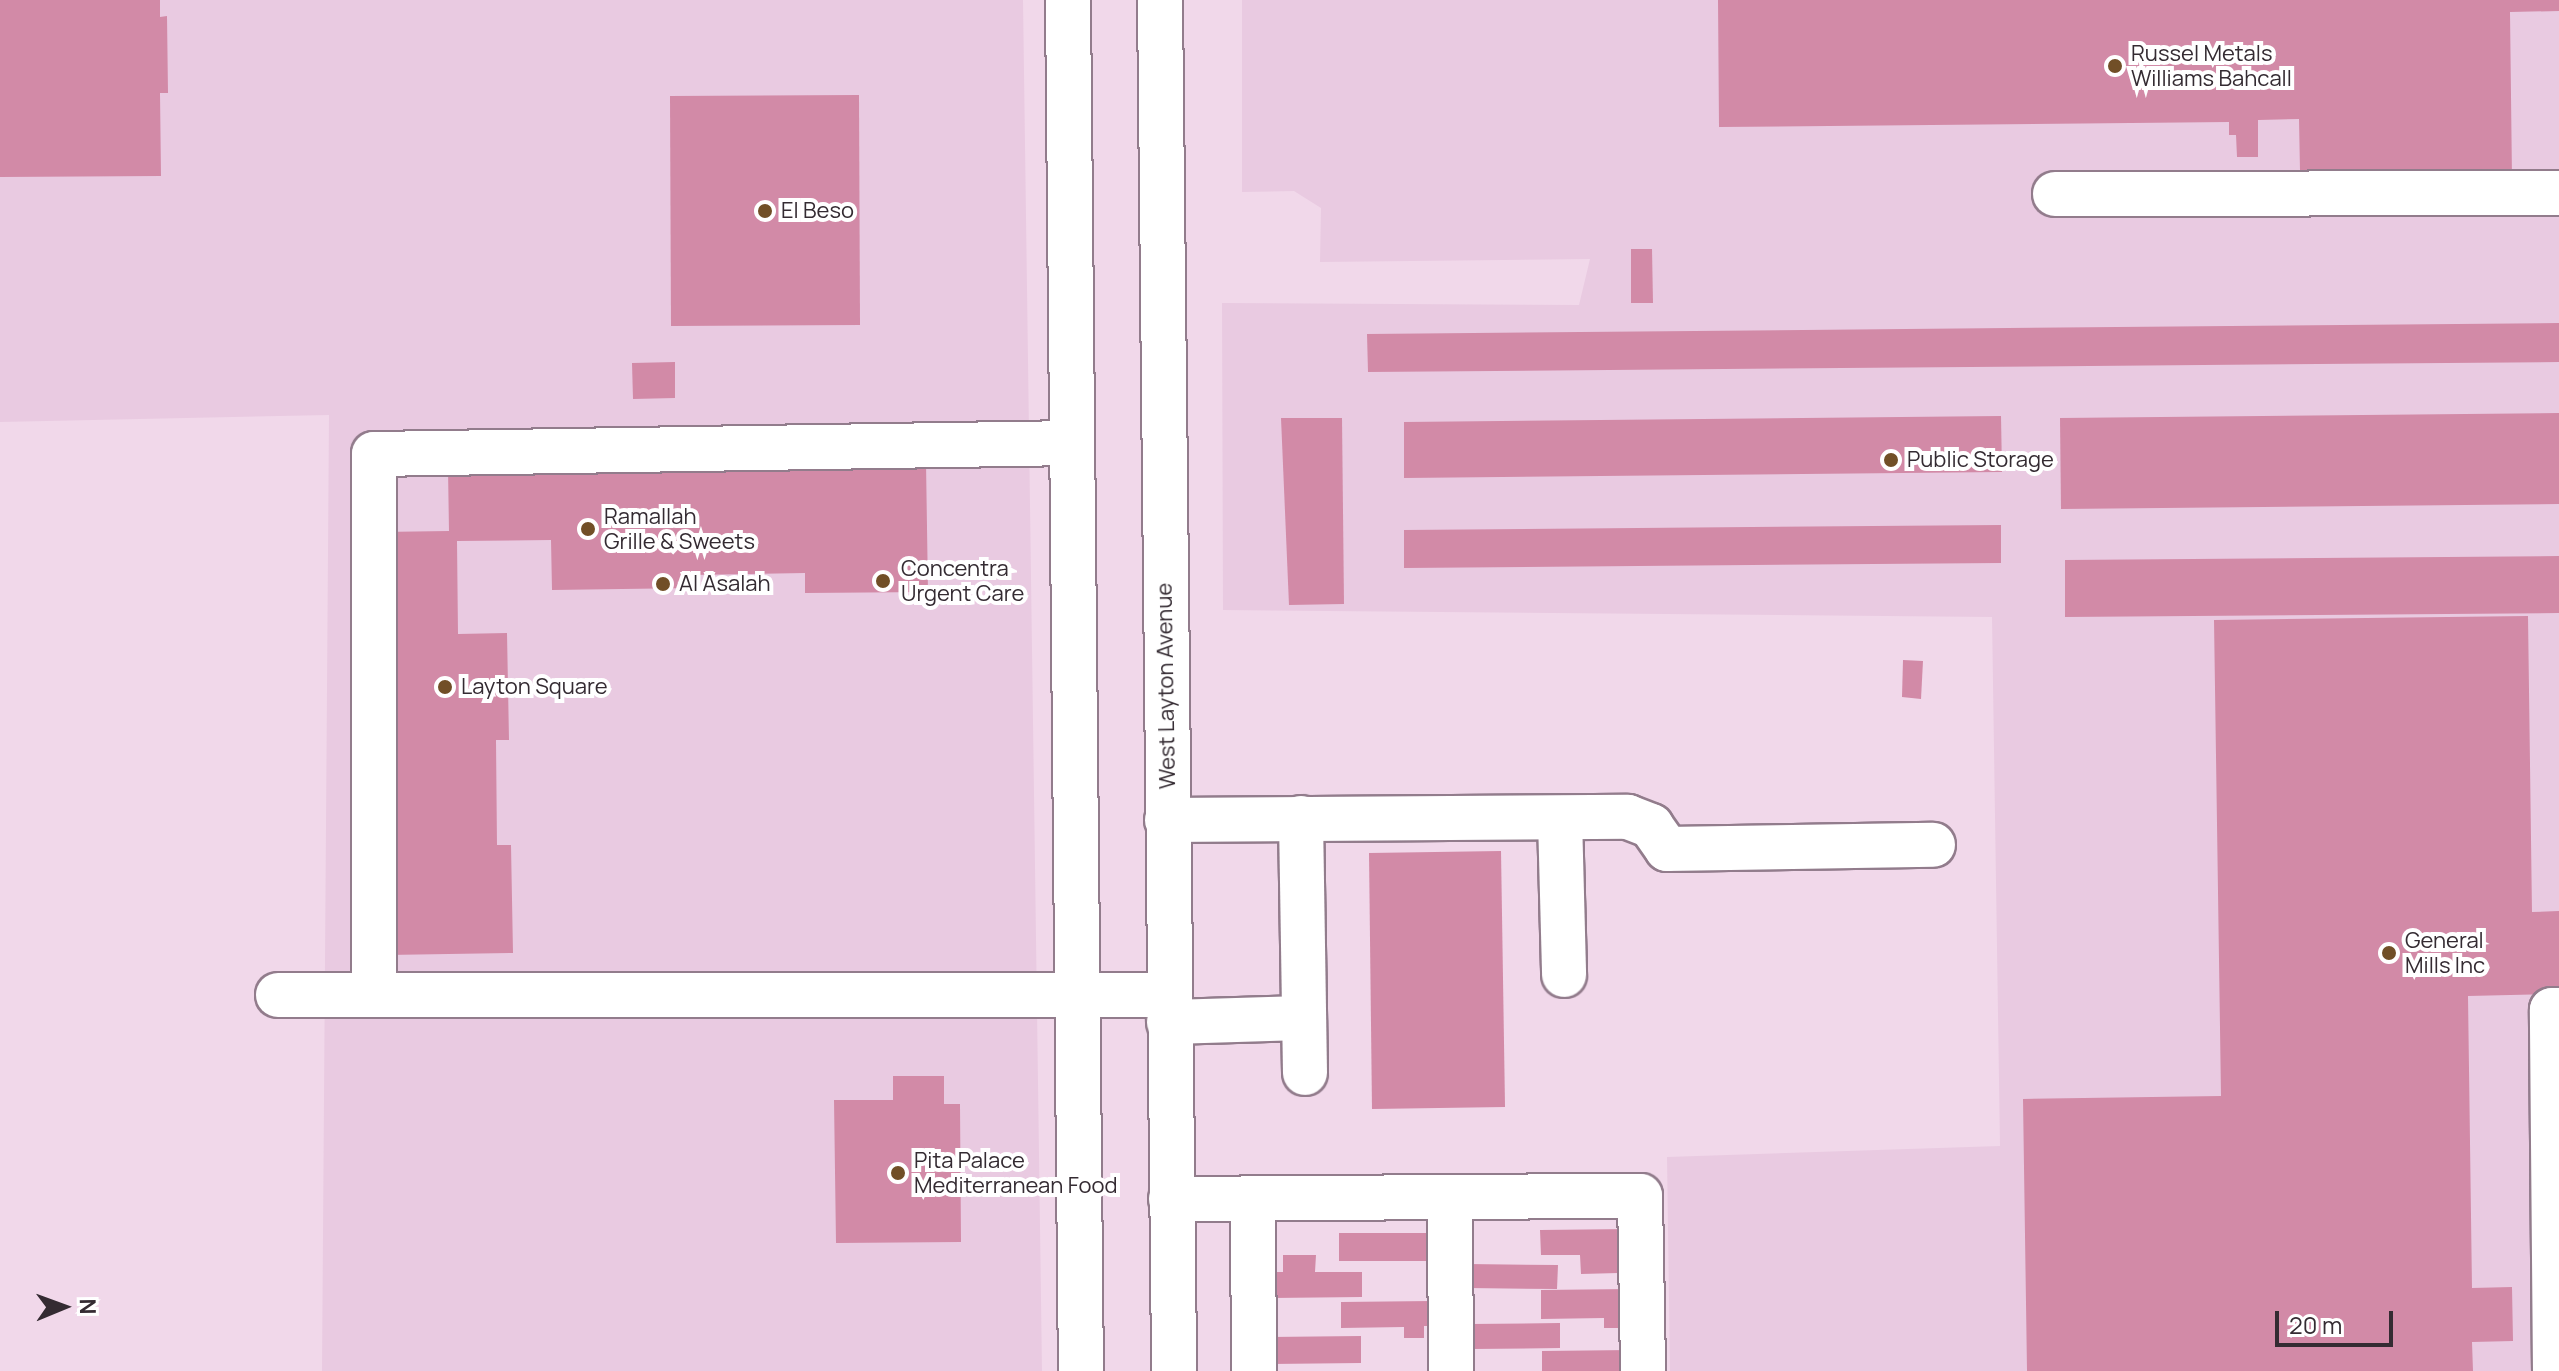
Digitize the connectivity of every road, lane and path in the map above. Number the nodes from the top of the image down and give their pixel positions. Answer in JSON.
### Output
{"nodes":[{"id":1,"x":1068,"y":0,"type":"edge"},
{"id":2,"x":1160,"y":0,"type":"edge"},
{"id":3,"x":2559,"y":193,"type":"edge"},
{"id":4,"x":2055,"y":194,"type":"dead end"},
{"id":5,"x":1072,"y":443,"type":"junction"},
{"id":6,"x":1301,"y":818,"type":"junction"},
{"id":7,"x":1560,"y":818,"type":"junction"},
{"id":8,"x":1167,"y":820,"type":"junction"},
{"id":9,"x":1933,"y":845,"type":"dead end"},
{"id":10,"x":1564,"y":975,"type":"dead end"},
{"id":11,"x":278,"y":995,"type":"dead end"},
{"id":12,"x":374,"y":995,"type":"junction"},
{"id":13,"x":1077,"y":995,"type":"junction"},
{"id":14,"x":1169,"y":1008,"type":"junction"},
{"id":15,"x":2559,"y":1010,"type":"edge"},
{"id":16,"x":1304,"y":1018,"type":"junction"},
{"id":17,"x":1305,"y":1073,"type":"dead end"},
{"id":18,"x":1253,"y":1198,"type":"junction"},
{"id":19,"x":1450,"y":1198,"type":"junction"},
{"id":20,"x":1171,"y":1199,"type":"junction"},
{"id":21,"x":1081,"y":1371,"type":"edge"},
{"id":22,"x":1174,"y":1371,"type":"edge"},
{"id":23,"x":1254,"y":1371,"type":"edge"},
{"id":24,"x":1451,"y":1371,"type":"edge"},
{"id":25,"x":1643,"y":1371,"type":"edge"},
{"id":26,"x":2555,"y":1371,"type":"edge"}],
"edges":[{"from":1,"to":5,"type":"main road"},
{"from":2,"to":8,"type":"main road","name":"West Layton Avenue"},
{"from":3,"to":4,"type":"main road"},
{"from":5,"to":12,"type":"main road"},
{"from":5,"to":13,"type":"main road"},
{"from":6,"to":7,"type":"main road"},
{"from":6,"to":8,"type":"main road"},
{"from":6,"to":16,"type":"main road"},
{"from":7,"to":9,"type":"main road"},
{"from":7,"to":10,"type":"main road"},
{"from":8,"to":14,"type":"main road","name":"West Layton Avenue"},
{"from":11,"to":12,"type":"main road"},
{"from":12,"to":13,"type":"main road"},
{"from":13,"to":14,"type":"main road"},
{"from":13,"to":21,"type":"main road"},
{"from":14,"to":16,"type":"main road"},
{"from":14,"to":20,"type":"main road","name":"West Layton Avenue"},
{"from":15,"to":26,"type":"main road"},
{"from":16,"to":17,"type":"main road"},
{"from":18,"to":19,"type":"main road"},
{"from":18,"to":20,"type":"main road"},
{"from":18,"to":23,"type":"main road"},
{"from":19,"to":24,"type":"main road"},
{"from":19,"to":25,"type":"main road"},
{"from":20,"to":22,"type":"main road","name":"West Layton Avenue"}]}
